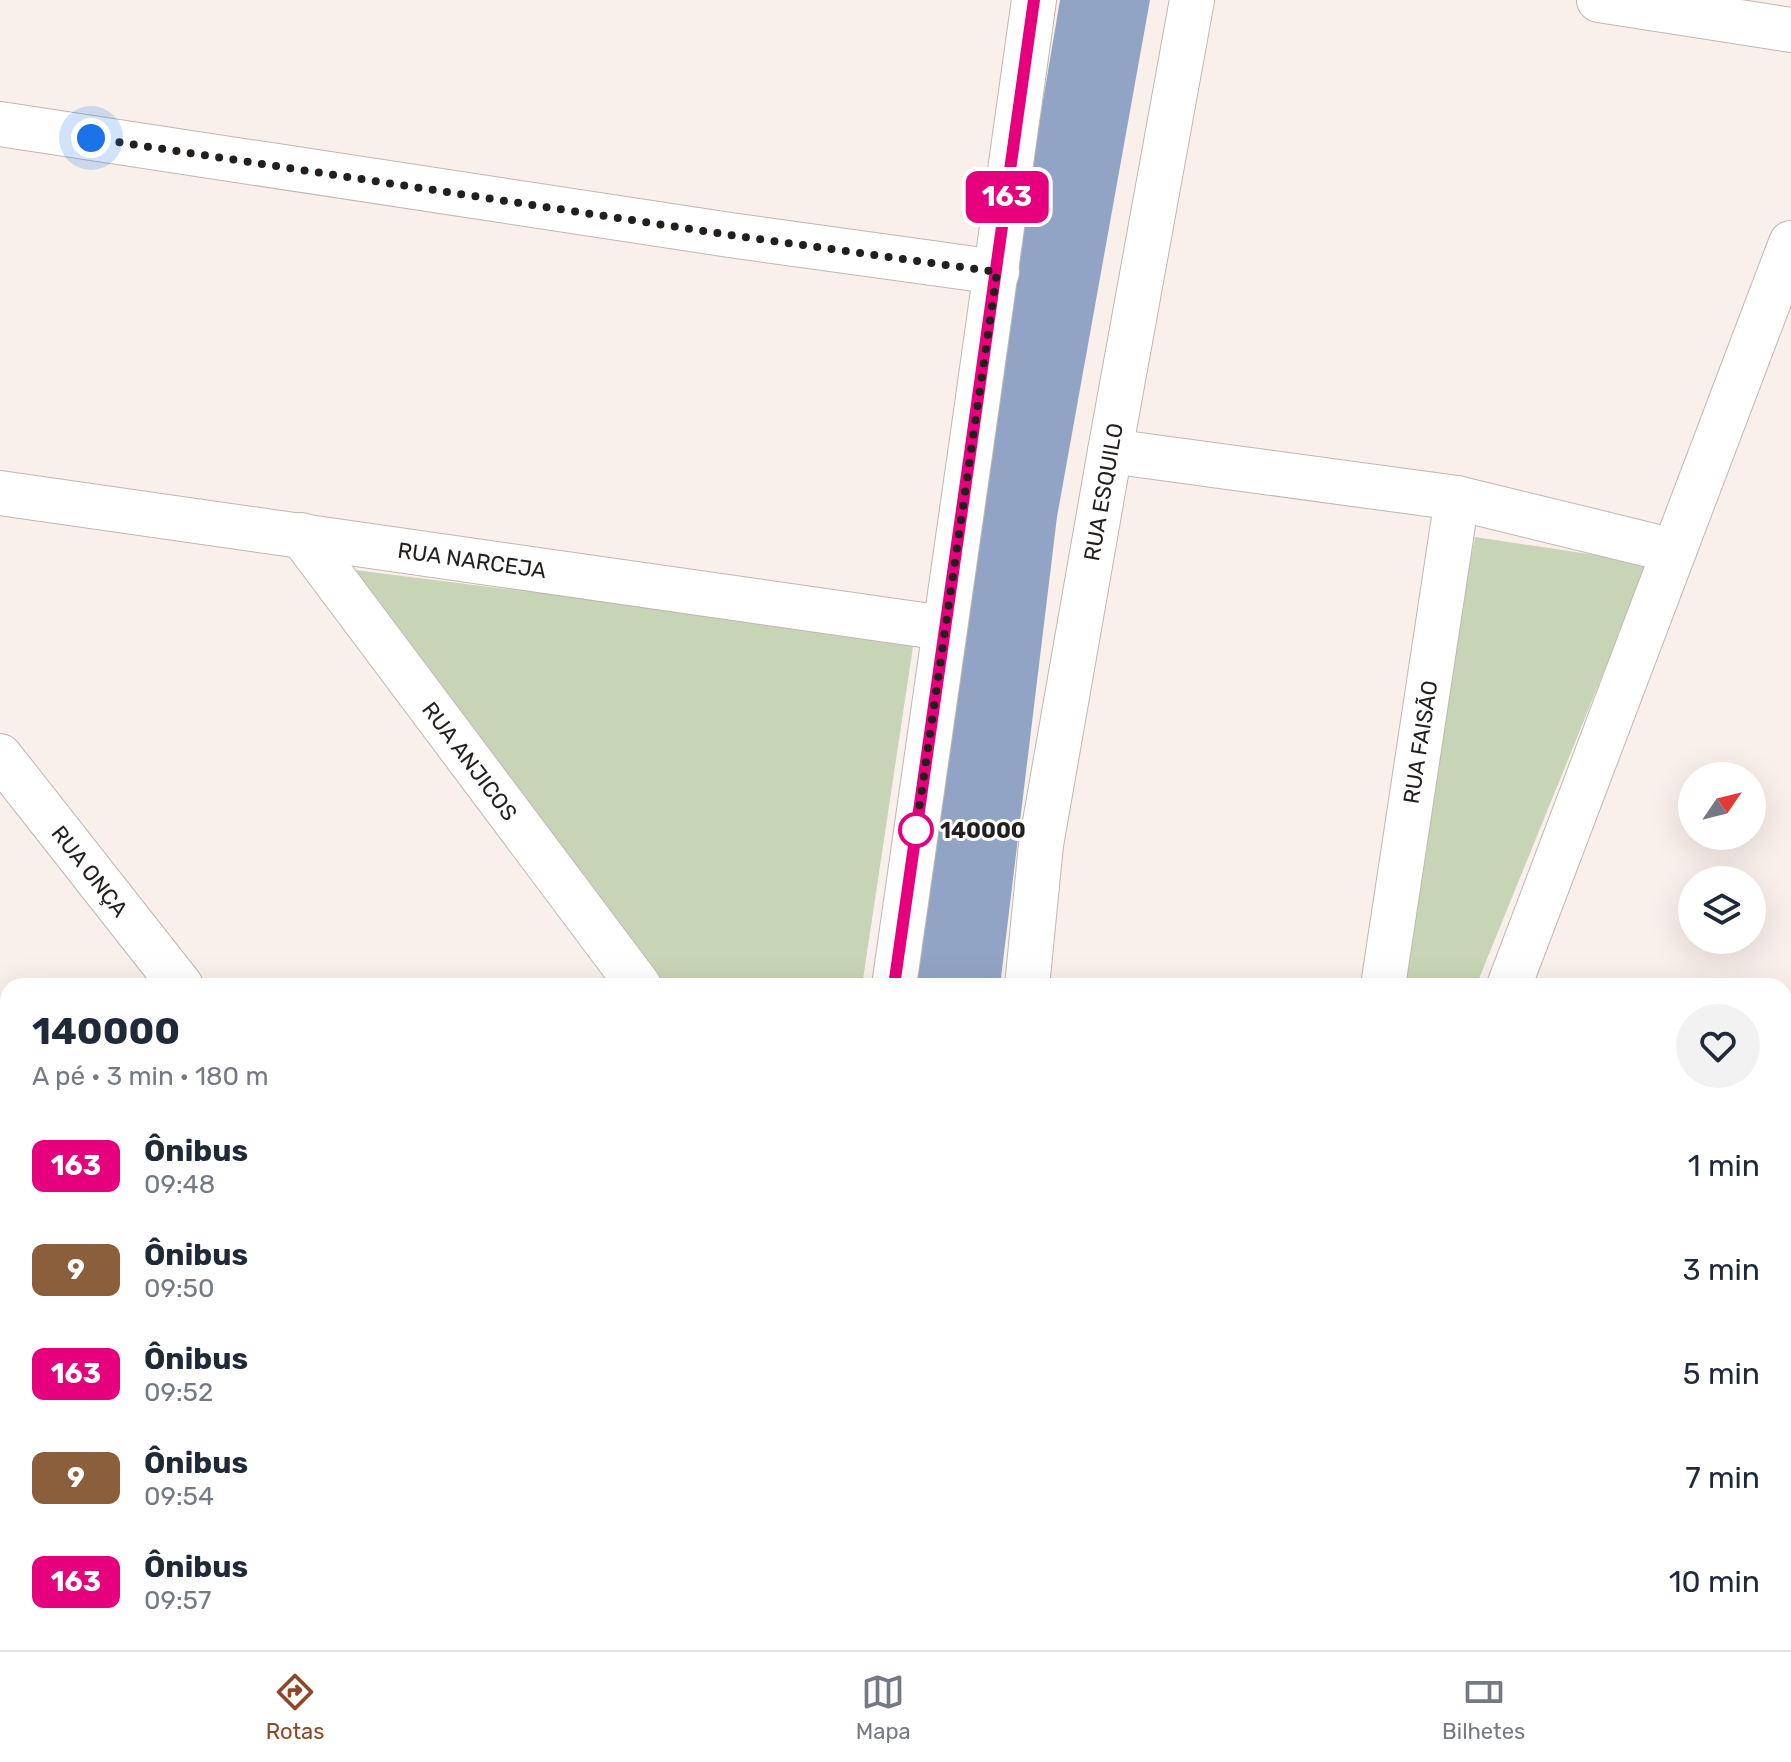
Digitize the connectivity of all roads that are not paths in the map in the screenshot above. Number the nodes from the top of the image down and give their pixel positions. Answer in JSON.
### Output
{"nodes":[{"id":1,"x":1034,"y":0,"type":"edge"},
{"id":2,"x":1192,"y":0,"type":"edge"},
{"id":3,"x":1599,"y":0,"type":"edge"},
{"id":4,"x":1791,"y":30,"type":"edge"},
{"id":5,"x":0,"y":124,"type":"edge"},
{"id":6,"x":1791,"y":243,"type":"edge"},
{"id":7,"x":997,"y":272,"type":"junction"},
{"id":8,"x":1110,"y":451,"type":"junction"},
{"id":9,"x":0,"y":493,"type":"edge"},
{"id":10,"x":1457,"y":498,"type":"junction"},
{"id":11,"x":301,"y":535,"type":"junction"},
{"id":12,"x":1674,"y":551,"type":"junction"},
{"id":13,"x":944,"y":628,"type":"junction"},
{"id":14,"x":0,"y":756,"type":"edge"},
{"id":15,"x":175,"y":978,"type":"edge"},
{"id":16,"x":633,"y":978,"type":"edge"},
{"id":17,"x":895,"y":978,"type":"edge"},
{"id":18,"x":1028,"y":978,"type":"edge"},
{"id":19,"x":1384,"y":978,"type":"edge"},
{"id":20,"x":1512,"y":978,"type":"edge"}],
"edges":[{"from":1,"to":7,"type":"street"},
{"from":2,"to":8,"type":"street","name":"RUA ESQUILO"},
{"from":3,"to":4,"type":"street"},
{"from":5,"to":7,"type":"street"},
{"from":6,"to":12,"type":"street"},
{"from":7,"to":13,"type":"street"},
{"from":8,"to":10,"type":"street"},
{"from":8,"to":18,"type":"street","name":"RUA ESQUILO"},
{"from":9,"to":11,"type":"street","name":"RUA NARCEJA"},
{"from":10,"to":12,"type":"street"},
{"from":10,"to":19,"type":"street","name":"RUA FAISÃO"},
{"from":11,"to":13,"type":"street","name":"RUA NARCEJA"},
{"from":11,"to":16,"type":"street","name":"RUA ANJICOS"},
{"from":12,"to":20,"type":"street"},
{"from":13,"to":17,"type":"street"},
{"from":14,"to":15,"type":"street","name":"RUA ONÇA"}]}
